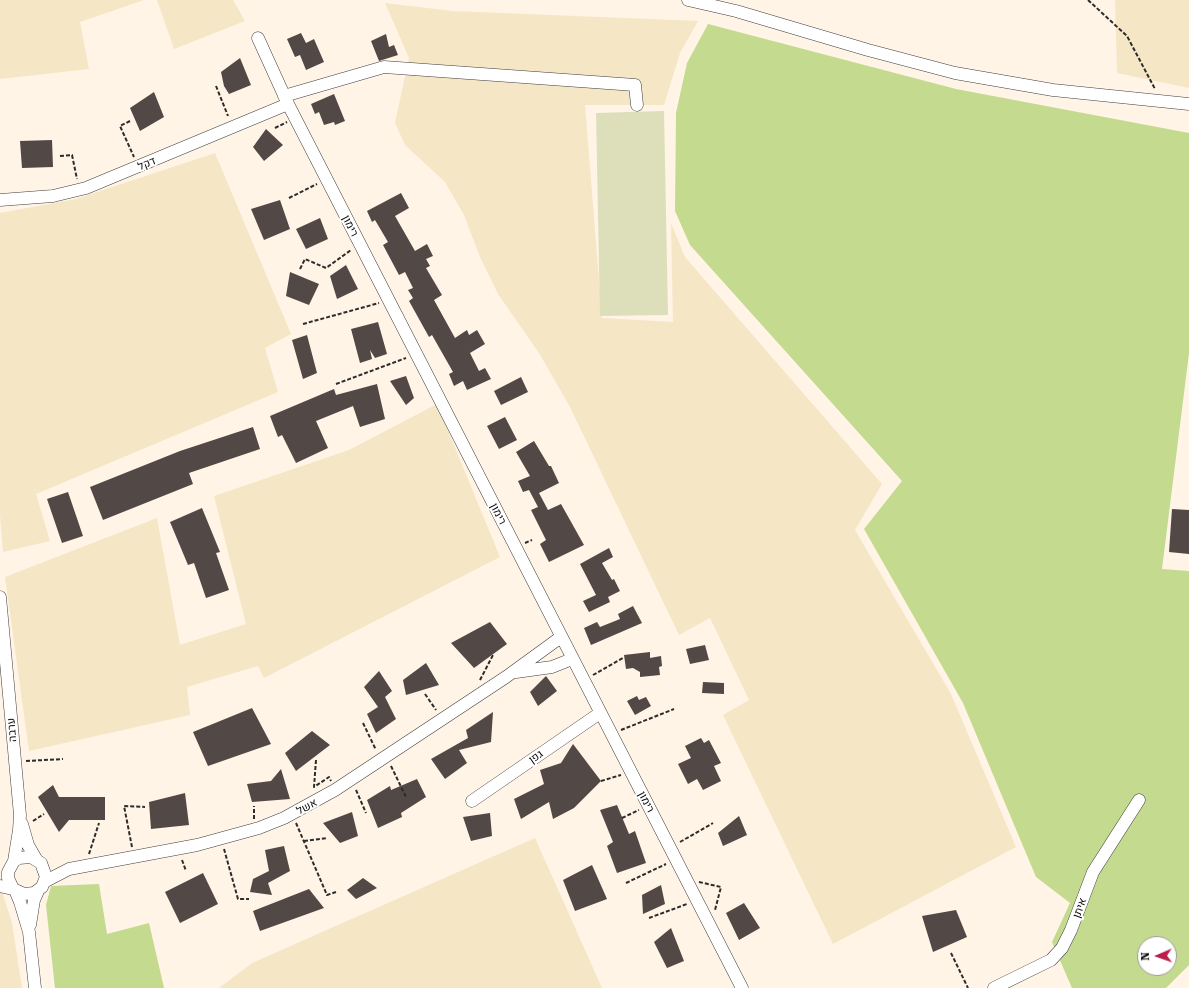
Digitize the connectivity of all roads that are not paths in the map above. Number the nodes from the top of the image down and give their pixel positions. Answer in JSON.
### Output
{"nodes":[{"id":1,"x":688,"y":0,"type":"edge"},
{"id":2,"x":258,"y":38,"type":"dead end"},
{"id":3,"x":286,"y":100,"type":"junction"},
{"id":4,"x":1189,"y":104,"type":"edge"},
{"id":5,"x":637,"y":105,"type":"dead end"},
{"id":6,"x":0,"y":200,"type":"edge"},
{"id":7,"x":0,"y":597,"type":"edge"},
{"id":8,"x":561,"y":637,"type":"junction"},
{"id":9,"x":572,"y":658,"type":"junction"},
{"id":10,"x":506,"y":677,"type":"junction"},
{"id":11,"x":600,"y":713,"type":"junction"},
{"id":12,"x":1139,"y":800,"type":"dead end"},
{"id":13,"x":472,"y":801,"type":"dead end"},
{"id":14,"x":20,"y":815,"type":"junction"},
{"id":15,"x":39,"y":861,"type":"junction"},
{"id":16,"x":81,"y":866,"type":"junction"},
{"id":17,"x":8,"y":867,"type":"edge"},
{"id":18,"x":0,"y":886,"type":"edge"},
{"id":19,"x":41,"y":886,"type":"junction"},
{"id":20,"x":14,"y":890,"type":"junction"},
{"id":21,"x":29,"y":932,"type":"junction"},
{"id":22,"x":35,"y":988,"type":"edge"},
{"id":23,"x":742,"y":988,"type":"edge"},
{"id":24,"x":994,"y":988,"type":"edge"}],
"edges":[{"from":1,"to":4,"type":"street"},
{"from":2,"to":3,"type":"street","name":"רימון"},
{"from":3,"to":5,"type":"street","name":"דקל"},
{"from":3,"to":6,"type":"street","name":"דקל"},
{"from":3,"to":8,"type":"street","name":"רימון"},
{"from":7,"to":14,"type":"street","name":"ערבה"},
{"from":8,"to":9,"type":"street","name":"רימון"},
{"from":8,"to":10,"type":"street","name":"אשל"},
{"from":9,"to":10,"type":"street","name":"אשל"},
{"from":9,"to":11,"type":"street","name":"רימון"},
{"from":10,"to":16,"type":"street","name":"אשל"},
{"from":11,"to":13,"type":"street","name":"גפן"},
{"from":11,"to":23,"type":"street","name":"רימון"},
{"from":12,"to":24,"type":"street","name":"איתן"},
{"from":14,"to":15,"type":"street","name":"ערבה"},
{"from":14,"to":17,"type":"street","name":"ערבה"},
{"from":15,"to":16,"type":"street","name":"אשל"},
{"from":15,"to":17,"type":"street"},
{"from":15,"to":19,"type":"street"},
{"from":16,"to":19,"type":"street","name":"אשל"},
{"from":17,"to":20,"type":"street"},
{"from":18,"to":20,"type":"street"},
{"from":19,"to":20,"type":"street"},
{"from":19,"to":21,"type":"street"},
{"from":20,"to":21,"type":"street"},
{"from":21,"to":22,"type":"street"}]}
